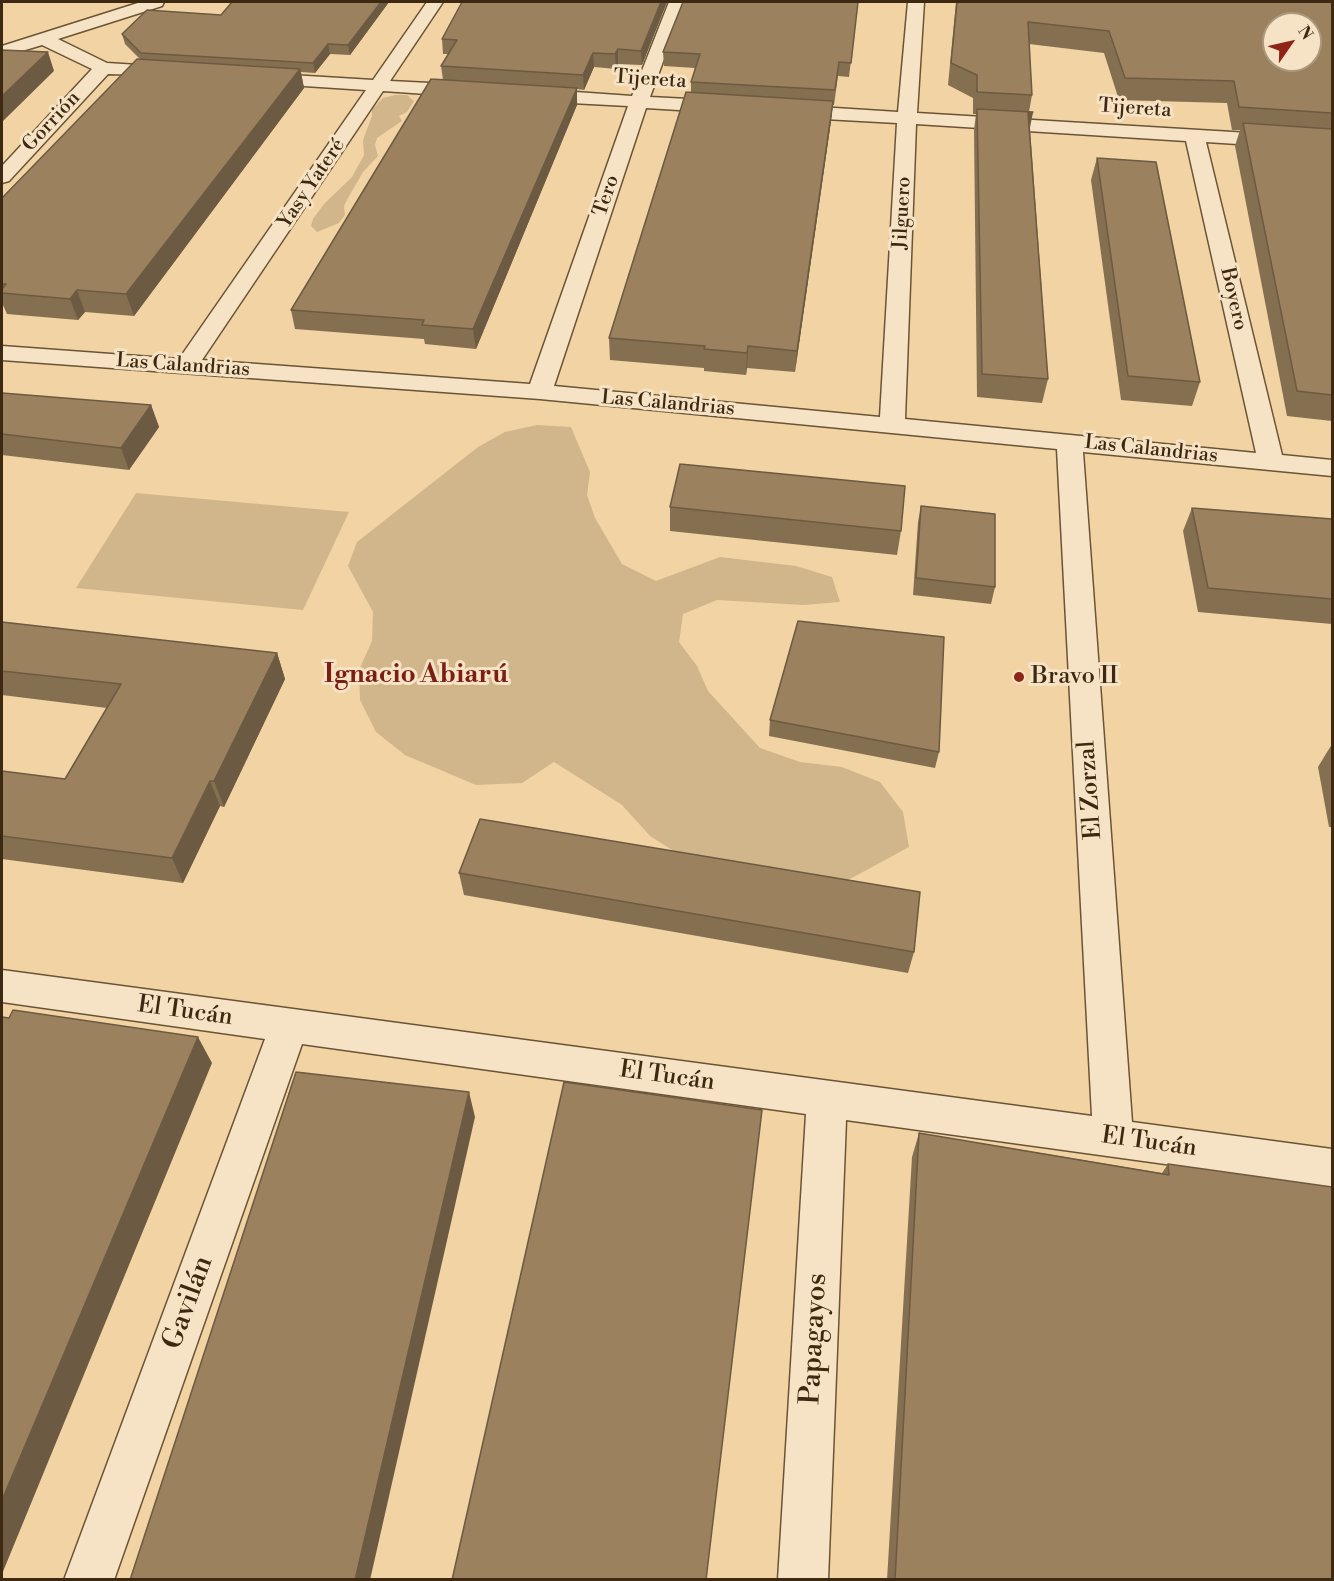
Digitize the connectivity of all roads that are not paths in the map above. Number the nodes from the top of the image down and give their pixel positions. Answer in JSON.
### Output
{"nodes":[{"id":1,"x":156,"y":2,"type":"edge"},
{"id":2,"x":435,"y":2,"type":"edge"},
{"id":3,"x":677,"y":2,"type":"edge"},
{"id":4,"x":916,"y":2,"type":"edge"},
{"id":5,"x":44,"y":39,"type":"junction"},
{"id":6,"x":2,"y":52,"type":"edge"},
{"id":7,"x":2,"y":60,"type":"edge"},
{"id":8,"x":24,"y":62,"type":"edge"},
{"id":9,"x":58,"y":64,"type":"dead end"},
{"id":10,"x":103,"y":68,"type":"junction"},
{"id":11,"x":183,"y":73,"type":"edge"},
{"id":12,"x":241,"y":77,"type":"edge"},
{"id":13,"x":378,"y":86,"type":"junction"},
{"id":14,"x":485,"y":92,"type":"edge"},
{"id":15,"x":520,"y":94,"type":"edge"},
{"id":16,"x":639,"y":101,"type":"junction"},
{"id":17,"x":744,"y":108,"type":"edge"},
{"id":18,"x":767,"y":109,"type":"edge"},
{"id":19,"x":908,"y":118,"type":"junction"},
{"id":20,"x":1195,"y":136,"type":"junction"},
{"id":21,"x":1332,"y":144,"type":"edge"},
{"id":22,"x":2,"y":177,"type":"edge"},
{"id":23,"x":2,"y":353,"type":"edge"},
{"id":24,"x":188,"y":365,"type":"junction"},
{"id":25,"x":540,"y":392,"type":"junction"},
{"id":26,"x":892,"y":425,"type":"junction"},
{"id":27,"x":1070,"y":442,"type":"junction"},
{"id":28,"x":1271,"y":462,"type":"junction"},
{"id":29,"x":1332,"y":468,"type":"edge"},
{"id":30,"x":2,"y":986,"type":"edge"},
{"id":31,"x":289,"y":1026,"type":"junction"},
{"id":32,"x":827,"y":1099,"type":"junction"},
{"id":33,"x":1113,"y":1138,"type":"junction"},
{"id":34,"x":1332,"y":1168,"type":"edge"},
{"id":35,"x":89,"y":1580,"type":"edge"},
{"id":36,"x":803,"y":1580,"type":"edge"}],
"edges":[{"from":1,"to":5,"type":"street"},
{"from":2,"to":13,"type":"street","name":"Yasy Yateré"},
{"from":3,"to":16,"type":"street","name":"Tero"},
{"from":4,"to":19,"type":"street","name":"Jilguero"},
{"from":5,"to":6,"type":"street"},
{"from":5,"to":10,"type":"street"},
{"from":7,"to":8,"type":"street"},
{"from":9,"to":10,"type":"street"},
{"from":10,"to":11,"type":"street"},
{"from":10,"to":22,"type":"street","name":"Gorrión"},
{"from":12,"to":13,"type":"street"},
{"from":13,"to":14,"type":"street"},
{"from":13,"to":24,"type":"street","name":"Yasy Yateré"},
{"from":15,"to":16,"type":"street","name":"Tijereta"},
{"from":16,"to":17,"type":"street","name":"Tijereta"},
{"from":16,"to":25,"type":"street","name":"Tero"},
{"from":18,"to":19,"type":"street","name":"Tijereta"},
{"from":19,"to":20,"type":"street","name":"Tijereta"},
{"from":19,"to":26,"type":"street","name":"Jilguero"},
{"from":20,"to":21,"type":"street","name":"Tijereta"},
{"from":20,"to":28,"type":"street","name":"Boyero"},
{"from":23,"to":24,"type":"street","name":"Las Calandrias"},
{"from":24,"to":25,"type":"street","name":"Las Calandrias"},
{"from":25,"to":26,"type":"street","name":"Las Calandrias"},
{"from":26,"to":27,"type":"street","name":"Las Calandrias"},
{"from":27,"to":28,"type":"street","name":"Las Calandrias"},
{"from":27,"to":33,"type":"street","name":"El Zorzal"},
{"from":28,"to":29,"type":"street","name":"Las Calandrias"},
{"from":30,"to":31,"type":"street","name":"El Tucán"},
{"from":31,"to":32,"type":"street","name":"El Tucán"},
{"from":31,"to":35,"type":"street","name":"Gavilán"},
{"from":32,"to":33,"type":"street","name":"El Tucán"},
{"from":32,"to":36,"type":"street","name":"Papagayos"},
{"from":33,"to":34,"type":"street","name":"El Tucán"}]}
